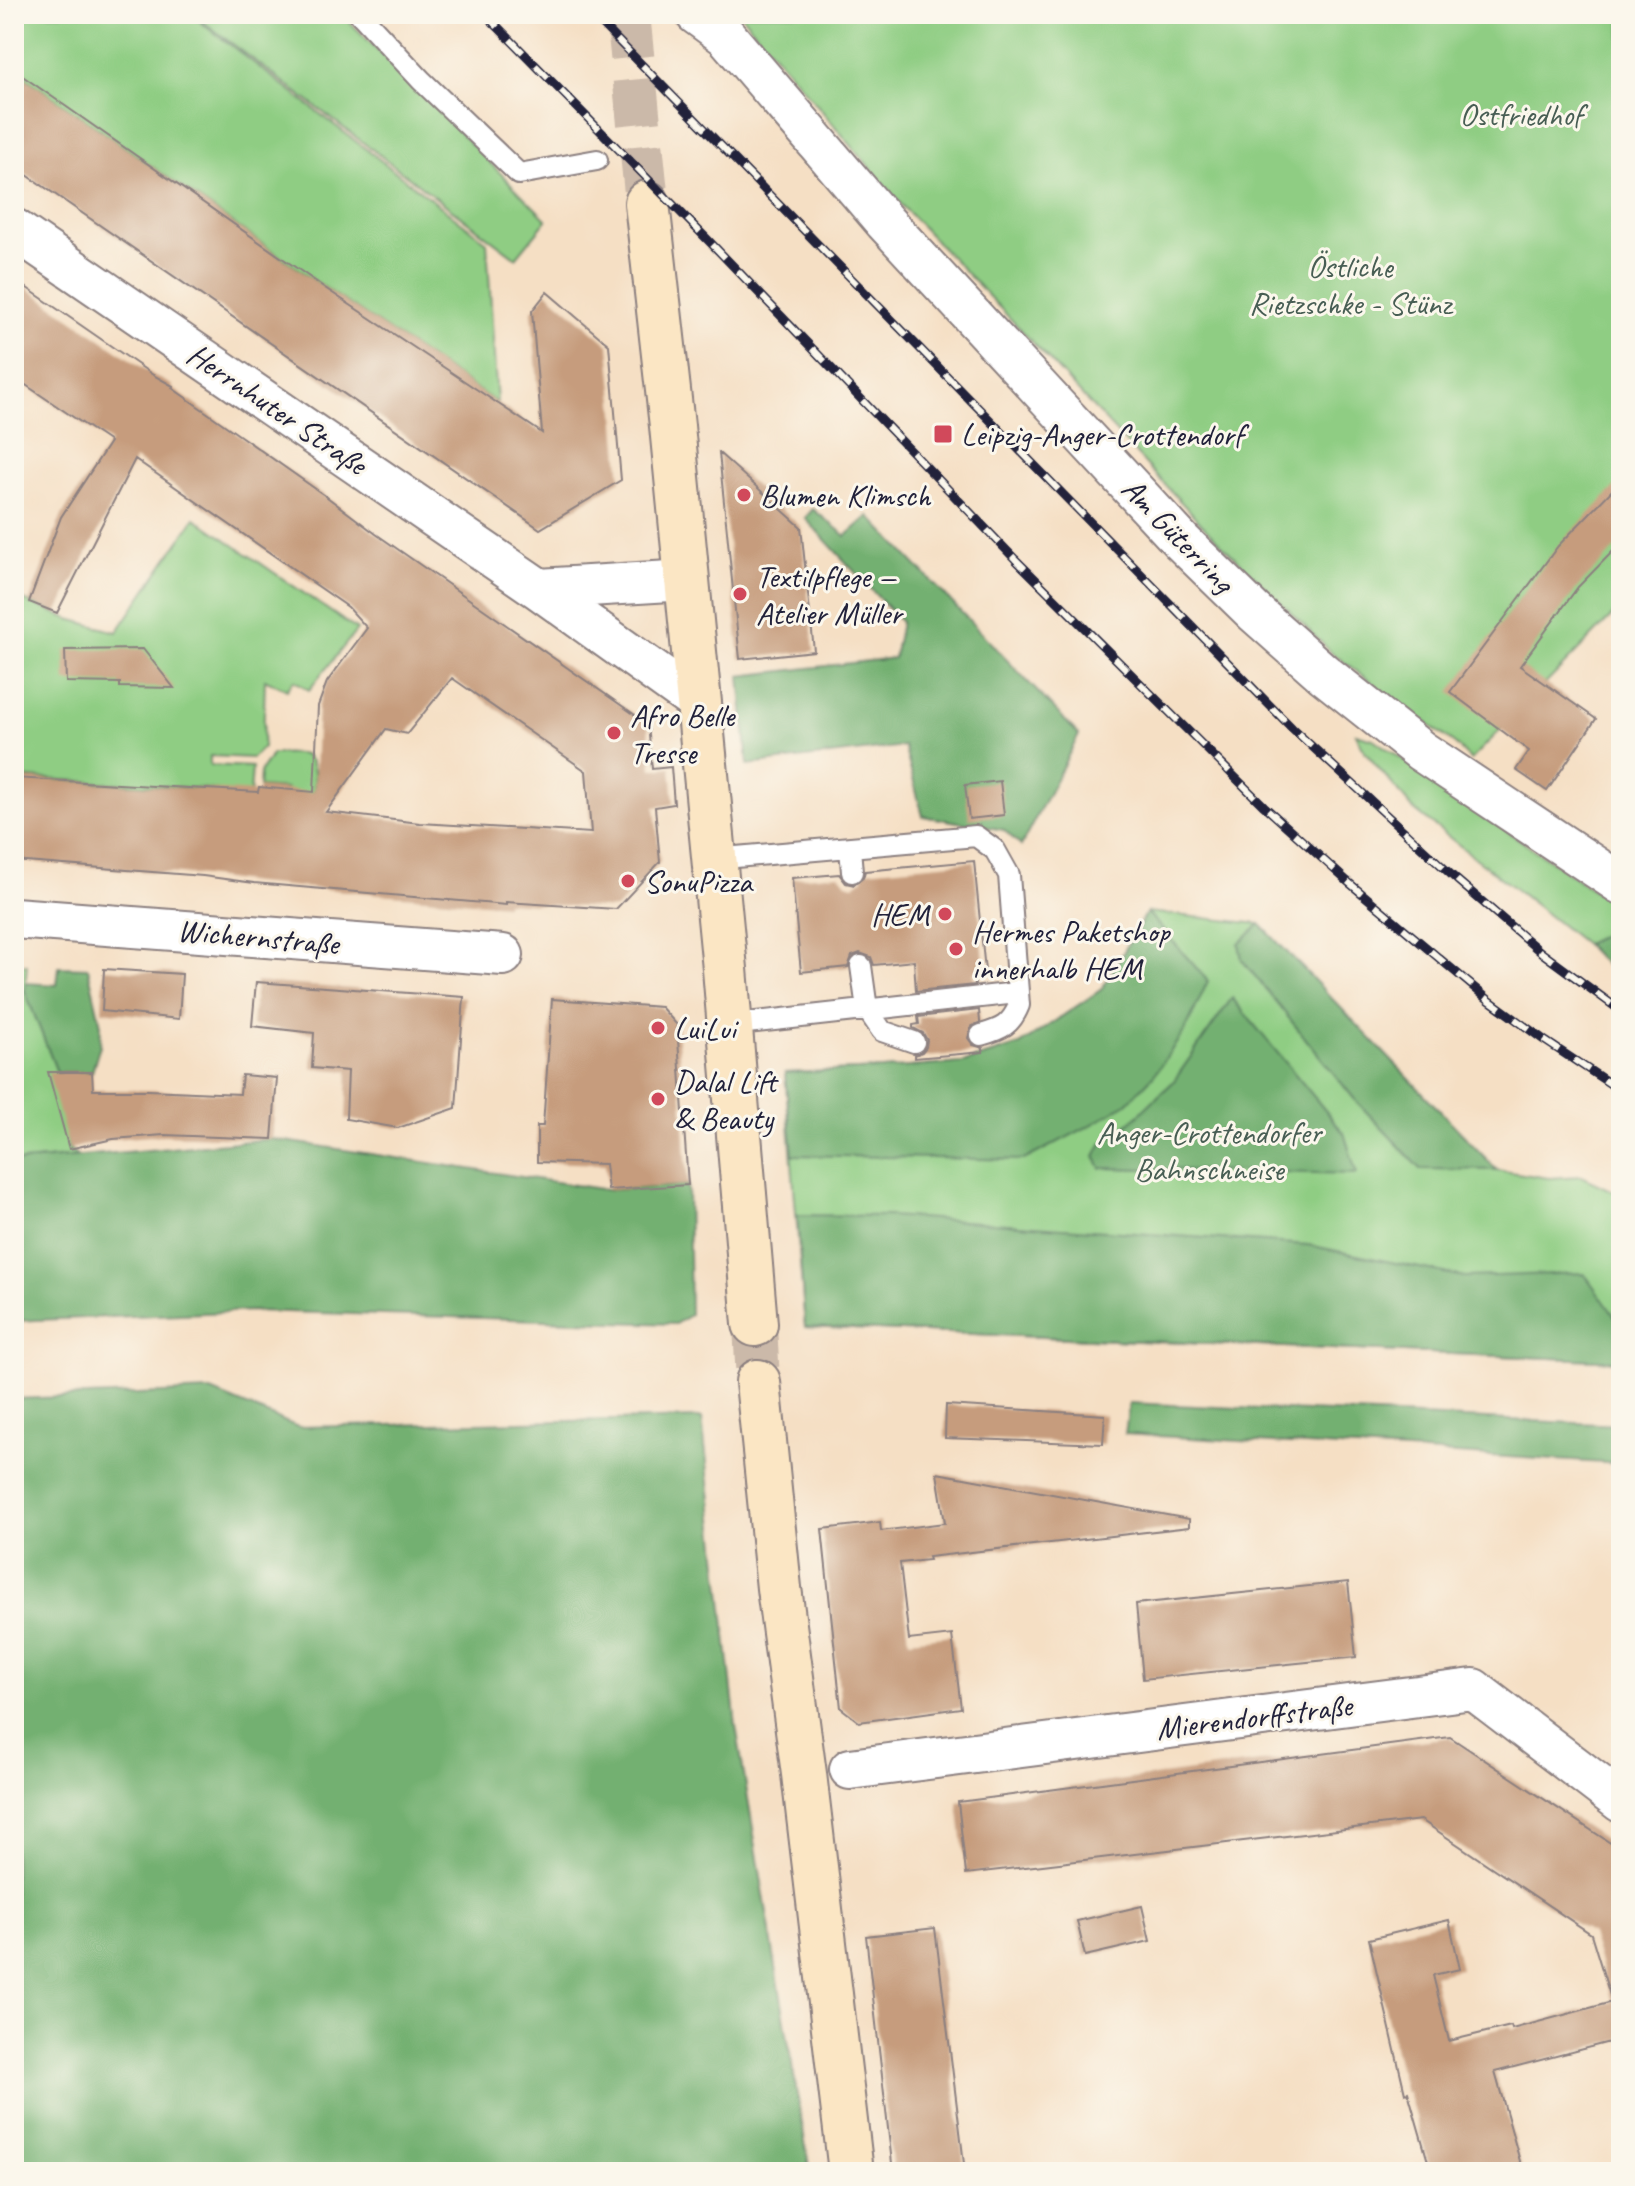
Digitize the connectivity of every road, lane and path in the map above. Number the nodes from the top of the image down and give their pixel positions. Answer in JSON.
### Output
{"nodes":[{"id":1,"x":360,"y":14,"type":"edge"},
{"id":2,"x":696,"y":14,"type":"edge"},
{"id":3,"x":597,"y":160,"type":"dead end"},
{"id":4,"x":647,"y":203,"type":"tunnel mouth"},
{"id":5,"x":14,"y":229,"type":"edge"},
{"id":6,"x":687,"y":580,"type":"junction"},
{"id":7,"x":539,"y":589,"type":"junction"},
{"id":8,"x":698,"y":703,"type":"junction"},
{"id":9,"x":850,"y":848,"type":"junction"},
{"id":10,"x":713,"y":859,"type":"junction"},
{"id":11,"x":852,"y":872,"type":"dead end"},
{"id":12,"x":1621,"y":884,"type":"edge"},
{"id":13,"x":14,"y":918,"type":"edge"},
{"id":14,"x":503,"y":955,"type":"dead end"},
{"id":15,"x":861,"y":966,"type":"dead end"},
{"id":16,"x":1017,"y":993,"type":"junction"},
{"id":17,"x":867,"y":1009,"type":"junction"},
{"id":18,"x":729,"y":1025,"type":"junction"},
{"id":19,"x":981,"y":1035,"type":"dead end"},
{"id":20,"x":914,"y":1042,"type":"dead end"},
{"id":21,"x":755,"y":1324,"type":"tunnel mouth"},
{"id":22,"x":758,"y":1382,"type":"tunnel mouth"},
{"id":23,"x":850,"y":1769,"type":"dead end"},
{"id":24,"x":1621,"y":1802,"type":"edge"},
{"id":25,"x":851,"y":2172,"type":"edge"}],
"edges":[{"from":1,"to":3,"type":"lane"},
{"from":2,"to":12,"type":"street","name":"Am Güterring"},
{"from":4,"to":6,"type":"street"},
{"from":5,"to":7,"type":"street","name":"Herrnhuter Straße"},
{"from":6,"to":7,"type":"street"},
{"from":6,"to":8,"type":"street"},
{"from":7,"to":8,"type":"street","name":"Herrnhuter Straße"},
{"from":8,"to":10,"type":"street"},
{"from":9,"to":10,"type":"lane"},
{"from":9,"to":11,"type":"lane"},
{"from":9,"to":16,"type":"lane"},
{"from":10,"to":18,"type":"street"},
{"from":13,"to":14,"type":"street","name":"Wichernstraße"},
{"from":15,"to":17,"type":"lane"},
{"from":16,"to":17,"type":"lane"},
{"from":16,"to":19,"type":"lane"},
{"from":17,"to":18,"type":"lane"},
{"from":17,"to":20,"type":"lane"},
{"from":18,"to":21,"type":"street"},
{"from":22,"to":25,"type":"street"},
{"from":23,"to":24,"type":"street","name":"Mierendorffstraße"}]}
